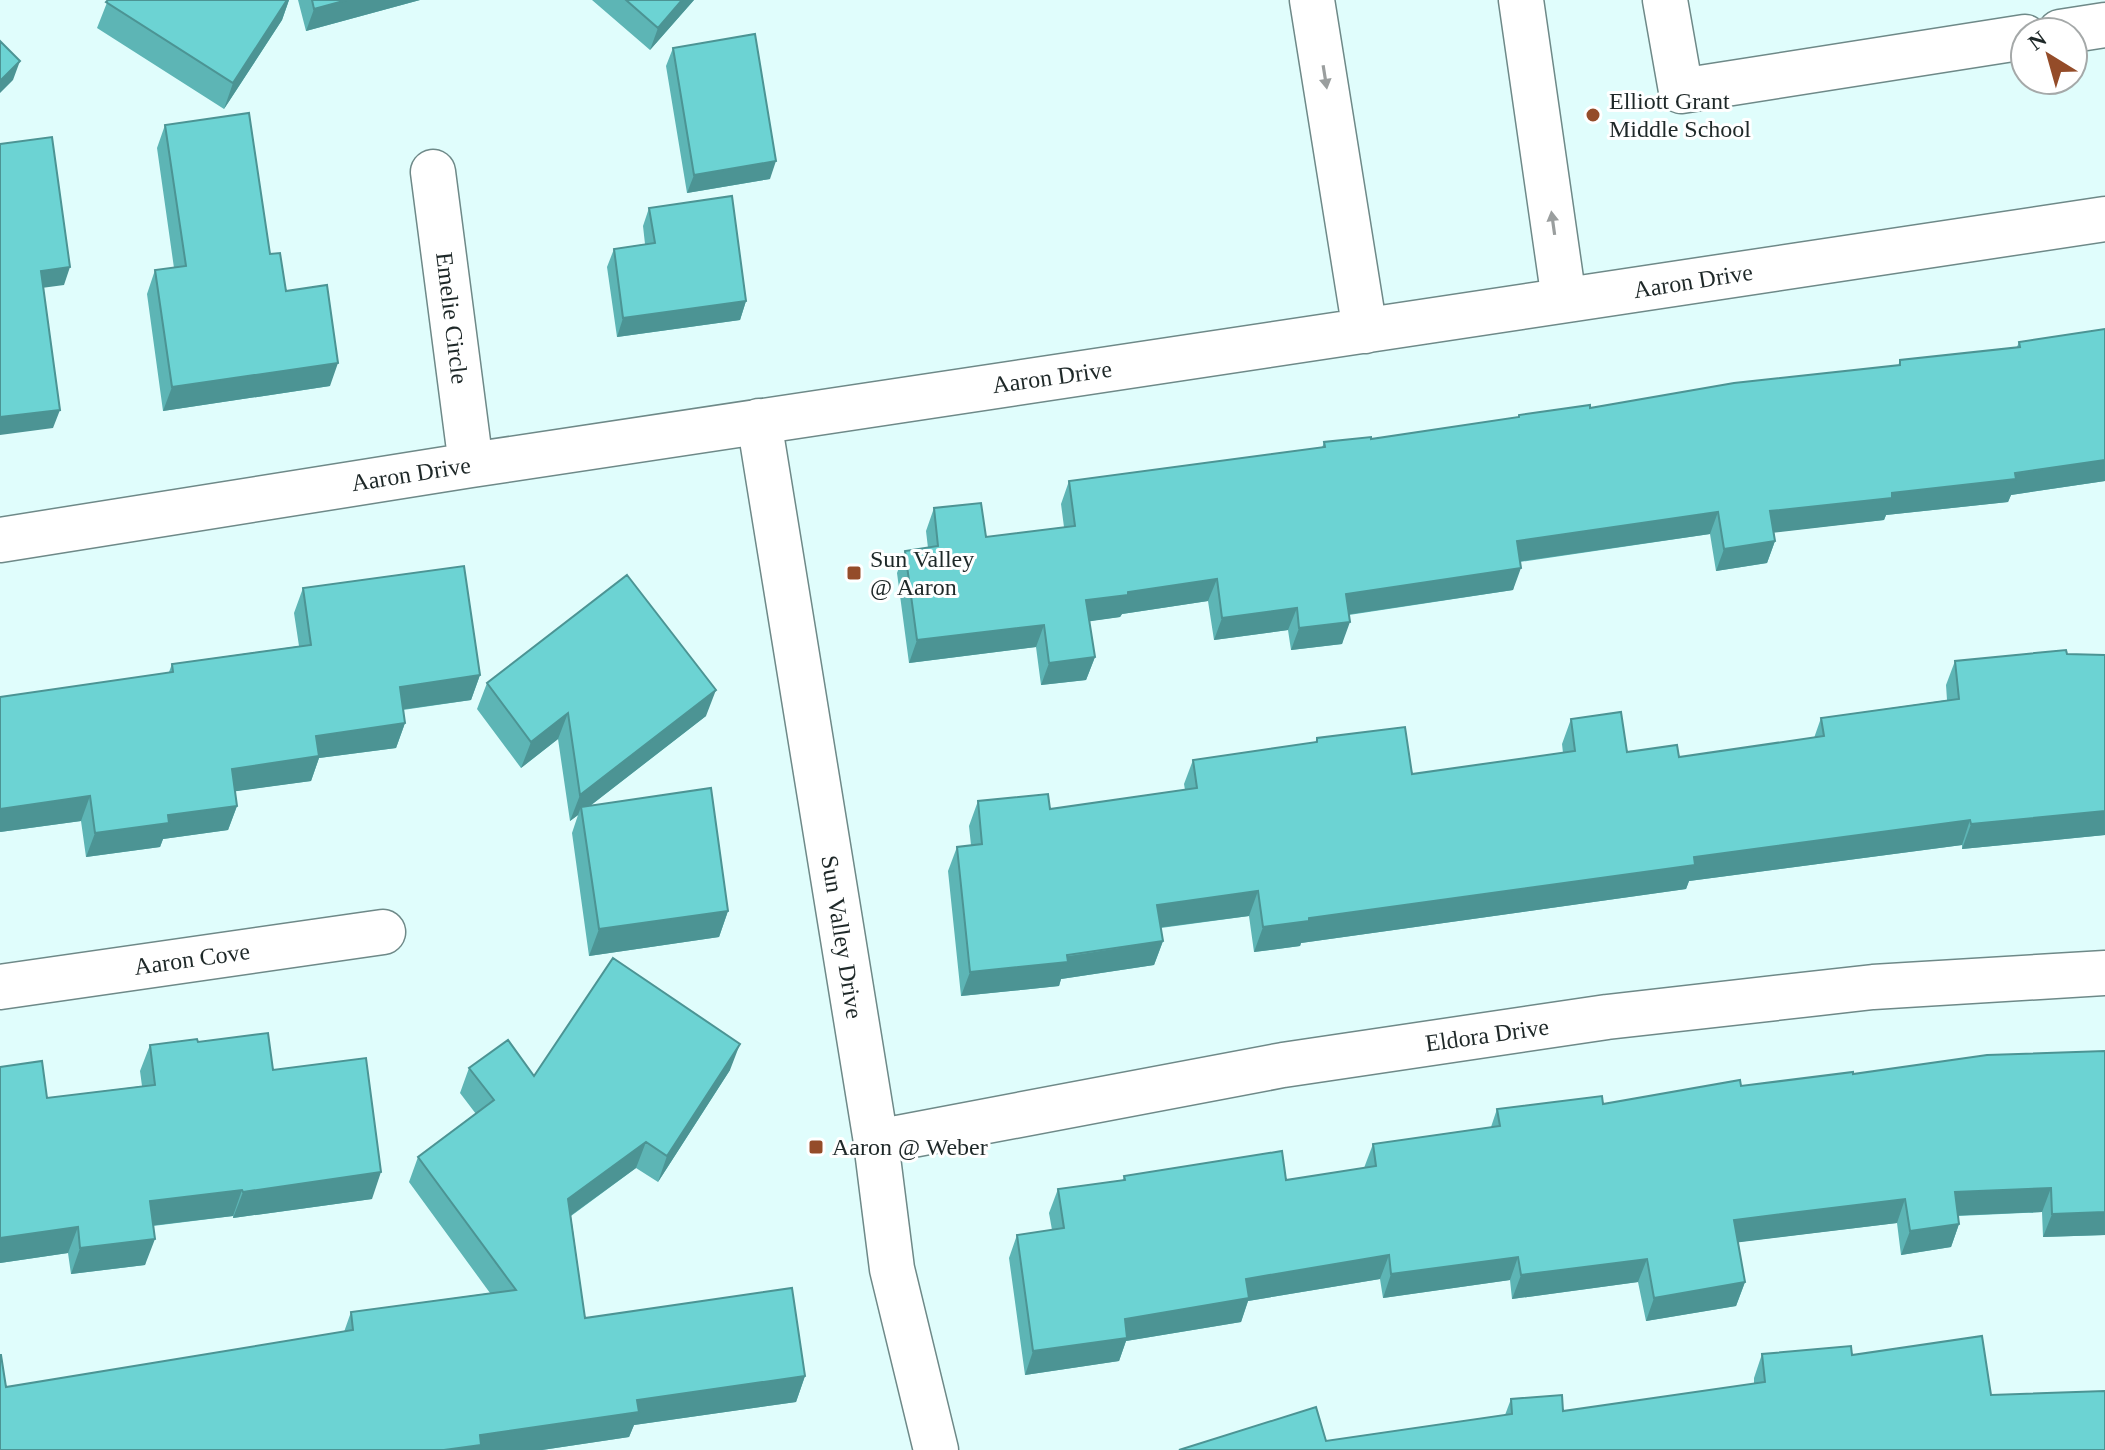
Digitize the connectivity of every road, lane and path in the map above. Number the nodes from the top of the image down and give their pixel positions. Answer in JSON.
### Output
{"nodes":[{"id":1,"x":1312,"y":0,"type":"edge"},
{"id":2,"x":1521,"y":0,"type":"edge"},
{"id":3,"x":1665,"y":0,"type":"edge"},
{"id":4,"x":2009,"y":40,"type":"edge"},
{"id":5,"x":433,"y":172,"type":"dead end"},
{"id":6,"x":2105,"y":219,"type":"edge"},
{"id":7,"x":1564,"y":300,"type":"junction"},
{"id":8,"x":1365,"y":331,"type":"junction"},
{"id":9,"x":759,"y":421,"type":"junction"},
{"id":10,"x":471,"y":465,"type":"junction"},
{"id":11,"x":0,"y":540,"type":"edge"},
{"id":12,"x":383,"y":932,"type":"dead end"},
{"id":13,"x":2105,"y":973,"type":"edge"},
{"id":14,"x":0,"y":987,"type":"edge"},
{"id":15,"x":876,"y":1142,"type":"junction"},
{"id":16,"x":936,"y":1450,"type":"edge"}],
"edges":[{"from":1,"to":8,"type":"street","one_way":true},
{"from":7,"to":2,"type":"street","one_way":true},
{"from":3,"to":4,"type":"street"},
{"from":5,"to":10,"type":"street","name":"Emelie Circle"},
{"from":6,"to":7,"type":"street","name":"Aaron Drive"},
{"from":7,"to":8,"type":"street","name":"Aaron Drive"},
{"from":8,"to":9,"type":"street","name":"Aaron Drive"},
{"from":9,"to":10,"type":"street","name":"Aaron Drive"},
{"from":9,"to":15,"type":"street","name":"Sun Valley Drive"},
{"from":10,"to":11,"type":"street","name":"Aaron Drive"},
{"from":12,"to":14,"type":"street","name":"Aaron Cove"},
{"from":13,"to":15,"type":"street","name":"Eldora Drive"},
{"from":15,"to":16,"type":"street","name":"Sun Valley Drive"}]}
